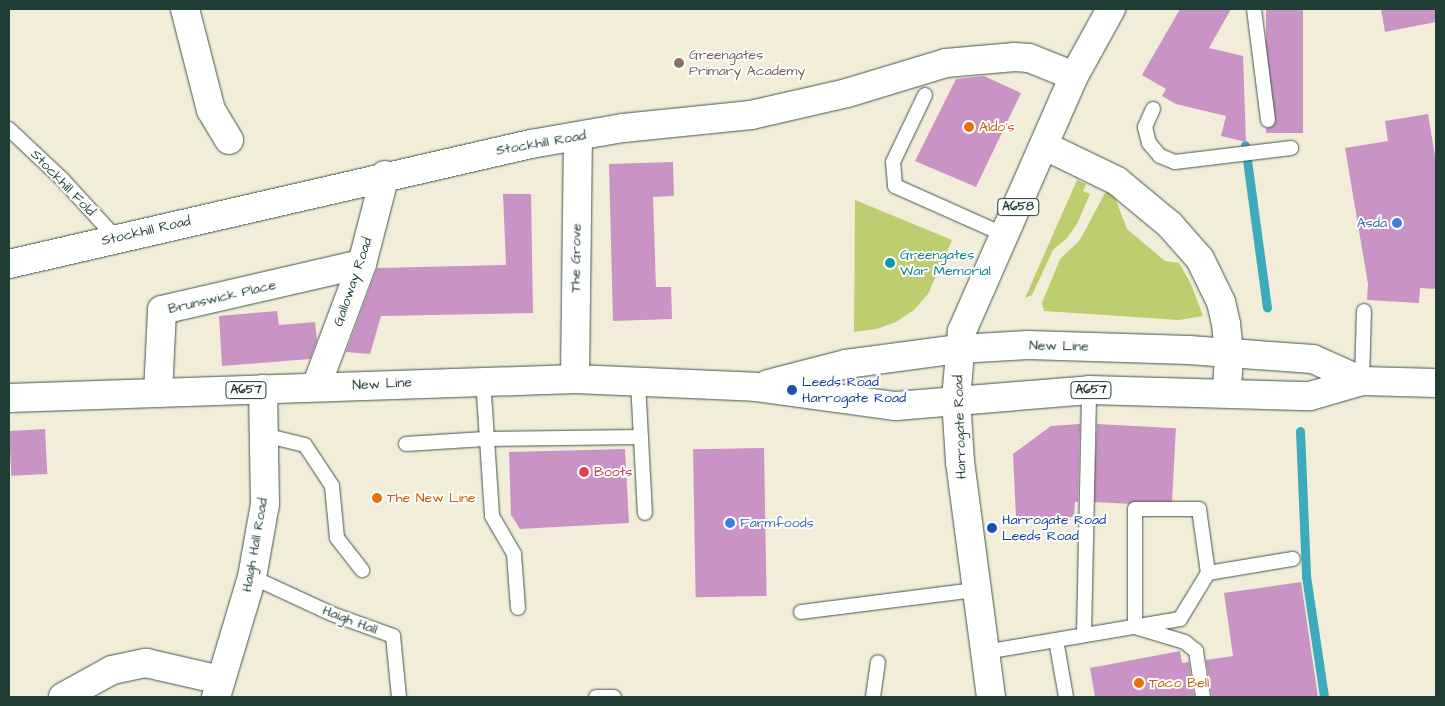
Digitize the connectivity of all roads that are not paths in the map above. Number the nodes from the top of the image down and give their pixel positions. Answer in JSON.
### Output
{"nodes":[{"id":1,"x":186,"y":9,"type":"edge"},
{"id":2,"x":1111,"y":9,"type":"edge"},
{"id":3,"x":1254,"y":9,"type":"edge"},
{"id":4,"x":1074,"y":76,"type":"junction"},
{"id":5,"x":925,"y":95,"type":"dead end"},
{"id":6,"x":1154,"y":109,"type":"dead end"},
{"id":7,"x":1268,"y":120,"type":"dead end"},
{"id":8,"x":9,"y":129,"type":"edge"},
{"id":9,"x":578,"y":137,"type":"junction"},
{"id":10,"x":230,"y":140,"type":"dead end"},
{"id":11,"x":1045,"y":146,"type":"junction"},
{"id":12,"x":1291,"y":148,"type":"dead end"},
{"id":13,"x":385,"y":175,"type":"junction"},
{"id":14,"x":1005,"y":235,"type":"junction"},
{"id":15,"x":116,"y":238,"type":"junction"},
{"id":16,"x":9,"y":264,"type":"edge"},
{"id":17,"x":362,"y":264,"type":"junction"},
{"id":18,"x":1364,"y":311,"type":"dead end"},
{"id":19,"x":959,"y":349,"type":"junction"},
{"id":20,"x":1229,"y":352,"type":"junction"},
{"id":21,"x":575,"y":379,"type":"junction"},
{"id":22,"x":483,"y":380,"type":"junction"},
{"id":23,"x":638,"y":381,"type":"junction"},
{"id":24,"x":1362,"y":381,"type":"junction"},
{"id":25,"x":1436,"y":383,"type":"edge"},
{"id":26,"x":316,"y":387,"type":"junction"},
{"id":27,"x":755,"y":387,"type":"junction"},
{"id":28,"x":263,"y":389,"type":"junction"},
{"id":29,"x":1089,"y":390,"type":"junction"},
{"id":30,"x":1227,"y":392,"type":"junction"},
{"id":31,"x":158,"y":393,"type":"junction"},
{"id":32,"x":9,"y":398,"type":"edge"},
{"id":33,"x":956,"y":398,"type":"junction"},
{"id":34,"x":264,"y":435,"type":"junction"},
{"id":35,"x":641,"y":437,"type":"junction"},
{"id":36,"x":485,"y":439,"type":"junction"},
{"id":37,"x":406,"y":444,"type":"dead end"},
{"id":38,"x":645,"y":513,"type":"dead end"},
{"id":39,"x":1293,"y":559,"type":"dead end"},
{"id":40,"x":362,"y":570,"type":"dead end"},
{"id":41,"x":1208,"y":573,"type":"junction"},
{"id":42,"x":252,"y":578,"type":"junction"},
{"id":43,"x":976,"y":590,"type":"junction"},
{"id":44,"x":518,"y":608,"type":"dead end"},
{"id":45,"x":801,"y":612,"type":"dead end"},
{"id":46,"x":1135,"y":627,"type":"junction"},
{"id":47,"x":1084,"y":635,"type":"junction"},
{"id":48,"x":1056,"y":640,"type":"junction"},
{"id":49,"x":985,"y":652,"type":"junction"},
{"id":50,"x":878,"y":662,"type":"dead end"},
{"id":51,"x":219,"y":689,"type":"edge"},
{"id":52,"x":63,"y":697,"type":"edge"},
{"id":53,"x":399,"y":697,"type":"edge"},
{"id":54,"x":596,"y":697,"type":"edge"},
{"id":55,"x":614,"y":697,"type":"edge"},
{"id":56,"x":873,"y":697,"type":"edge"},
{"id":57,"x":991,"y":697,"type":"edge"},
{"id":58,"x":1066,"y":697,"type":"edge"},
{"id":59,"x":1203,"y":697,"type":"edge"}],
"edges":[{"from":1,"to":10,"type":"main road"},
{"from":2,"to":4,"type":"main road","name":"Harrogate Road","number":"A658"},
{"from":3,"to":7,"type":"lane"},
{"from":4,"to":9,"type":"main road","name":"Stockhill Road"},
{"from":4,"to":11,"type":"main road","name":"Harrogate Road","number":"A658"},
{"from":5,"to":14,"type":"lane"},
{"from":6,"to":12,"type":"lane"},
{"from":8,"to":15,"type":"lane","name":"Stockhill Fold"},
{"from":9,"to":13,"type":"main road","name":"Stockhill Road"},
{"from":9,"to":21,"type":"main road","name":"The Grove"},
{"from":11,"to":14,"type":"main road","name":"Harrogate Road","number":"A658"},
{"from":11,"to":20,"type":"main road"},
{"from":13,"to":15,"type":"main road","name":"Stockhill Road"},
{"from":13,"to":17,"type":"main road","name":"Galloway Road"},
{"from":14,"to":19,"type":"main road","name":"Harrogate Road","number":"A658"},
{"from":15,"to":16,"type":"main road","name":"Stockhill Road"},
{"from":17,"to":26,"type":"main road","name":"Galloway Road"},
{"from":17,"to":31,"type":"main road","name":"Brunswick Place"},
{"from":18,"to":24,"type":"lane"},
{"from":19,"to":20,"type":"main road","name":"New Line","number":"A657"},
{"from":19,"to":27,"type":"main road","name":"New Line","number":"A657"},
{"from":19,"to":33,"type":"main road","name":"Harrogate Road","number":"A658"},
{"from":20,"to":24,"type":"main road","name":"New Line","number":"A657"},
{"from":20,"to":30,"type":"main road"},
{"from":21,"to":22,"type":"main road","name":"New Line","number":"A657"},
{"from":21,"to":23,"type":"main road","name":"New Line","number":"A657"},
{"from":22,"to":26,"type":"main road","name":"New Line","number":"A657"},
{"from":22,"to":36,"type":"lane"},
{"from":23,"to":27,"type":"main road","name":"New Line","number":"A657"},
{"from":23,"to":35,"type":"lane"},
{"from":24,"to":25,"type":"main road","name":"New Line","number":"A657"},
{"from":24,"to":30,"type":"main road","name":"New Line","number":"A657"},
{"from":26,"to":28,"type":"main road","name":"New Line","number":"A657"},
{"from":27,"to":33,"type":"main road","name":"New Line","number":"A657"},
{"from":28,"to":31,"type":"main road","name":"New Line","number":"A657"},
{"from":28,"to":34,"type":"main road","name":"Haigh Hall Road"},
{"from":29,"to":30,"type":"main road","name":"New Line","number":"A657"},
{"from":29,"to":33,"type":"main road","name":"New Line","number":"A657"},
{"from":29,"to":47,"type":"lane"},
{"from":31,"to":32,"type":"main road","name":"New Line","number":"A657"},
{"from":33,"to":43,"type":"main road","name":"Harrogate Road","number":"A658"},
{"from":34,"to":40,"type":"lane"},
{"from":34,"to":42,"type":"main road","name":"Haigh Hall Road"},
{"from":35,"to":36,"type":"lane"},
{"from":35,"to":38,"type":"lane"},
{"from":36,"to":37,"type":"lane"},
{"from":36,"to":44,"type":"lane"},
{"from":39,"to":41,"type":"lane"},
{"from":41,"to":46,"type":"lane"},
{"from":41,"to":46,"type":"lane"},
{"from":42,"to":51,"type":"main road","name":"Haigh Hall Road"},
{"from":42,"to":53,"type":"lane","name":"Haigh Hall"},
{"from":43,"to":45,"type":"lane"},
{"from":43,"to":49,"type":"main road","name":"Harrogate Road","number":"A658"},
{"from":46,"to":47,"type":"lane"},
{"from":46,"to":59,"type":"lane"},
{"from":47,"to":48,"type":"lane"},
{"from":48,"to":49,"type":"lane"},
{"from":48,"to":58,"type":"lane"},
{"from":49,"to":57,"type":"main road","name":"Harrogate Road","number":"A658"},
{"from":50,"to":56,"type":"lane"},
{"from":51,"to":52,"type":"main road"},
{"from":54,"to":55,"type":"lane"}]}
